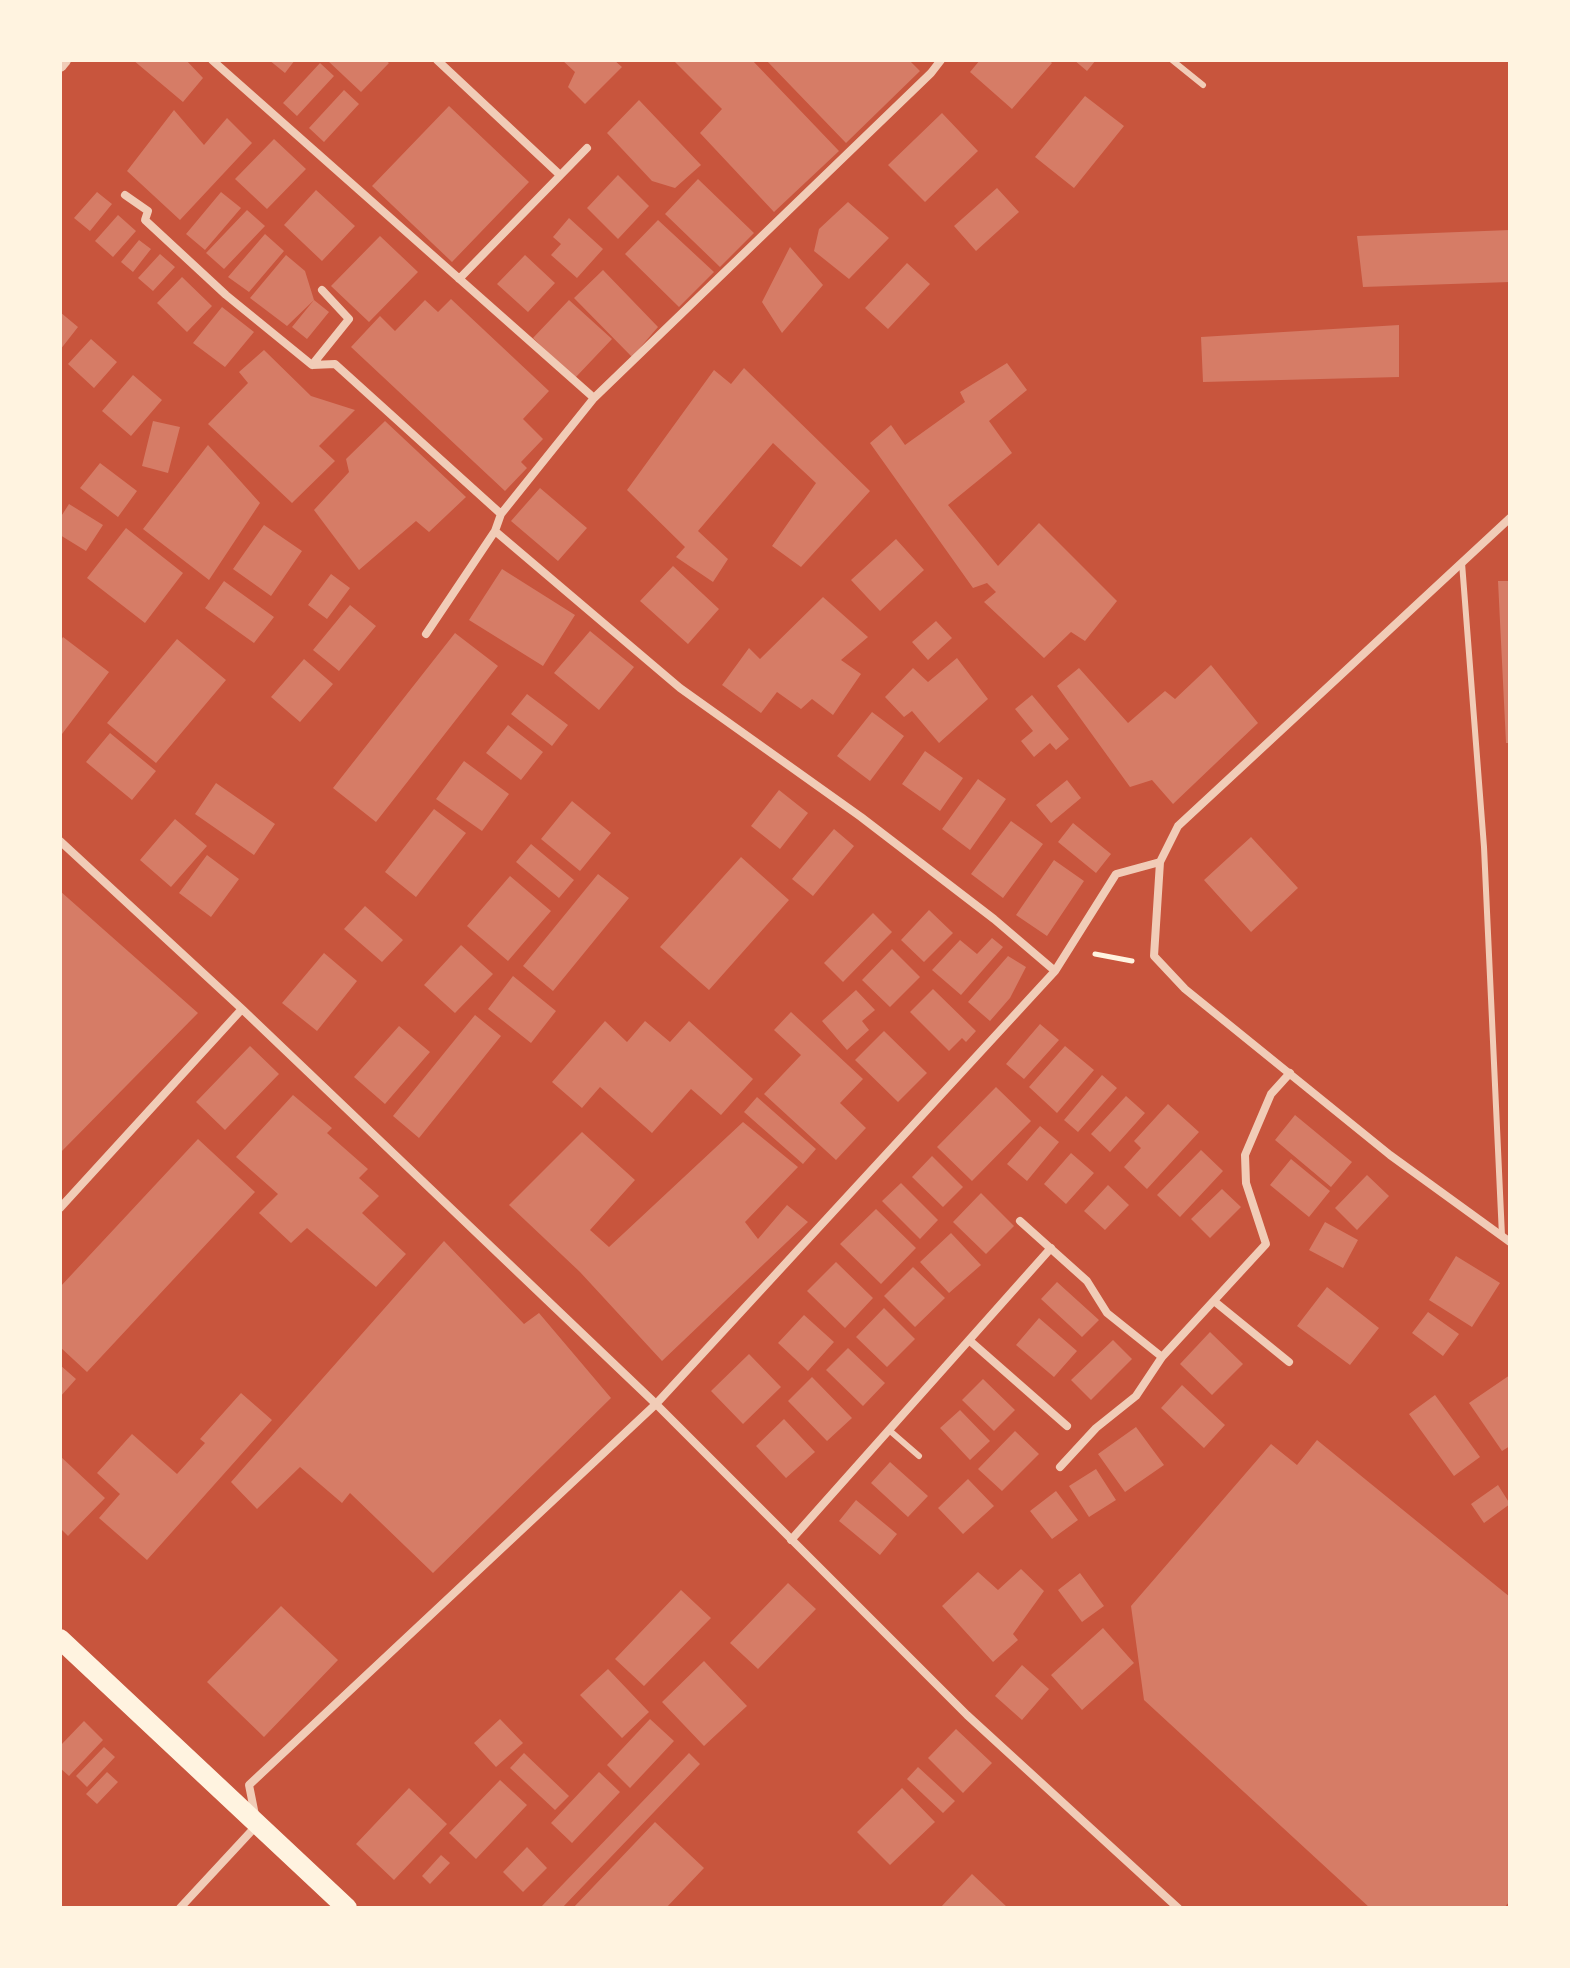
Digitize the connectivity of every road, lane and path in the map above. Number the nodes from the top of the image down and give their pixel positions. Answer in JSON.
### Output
{"nodes":[{"id":1,"x":64,"y":60,"type":"edge"},
{"id":2,"x":212,"y":60,"type":"edge"},
{"id":3,"x":437,"y":60,"type":"edge"},
{"id":4,"x":941,"y":60,"type":"edge"},
{"id":5,"x":1172,"y":60,"type":"edge"},
{"id":6,"x":60,"y":65,"type":"edge"},
{"id":7,"x":1203,"y":85,"type":"dead end"},
{"id":8,"x":587,"y":148,"type":"dead end"},
{"id":9,"x":560,"y":175,"type":"junction"},
{"id":10,"x":125,"y":195,"type":"dead end"},
{"id":11,"x":459,"y":279,"type":"junction"},
{"id":12,"x":322,"y":290,"type":"dead end"},
{"id":13,"x":312,"y":365,"type":"junction"},
{"id":14,"x":594,"y":398,"type":"junction"},
{"id":15,"x":501,"y":514,"type":"junction"},
{"id":16,"x":1510,"y":518,"type":"edge"},
{"id":17,"x":495,"y":531,"type":"junction"},
{"id":18,"x":1462,"y":563,"type":"junction"},
{"id":19,"x":426,"y":634,"type":"dead end"},
{"id":20,"x":60,"y":841,"type":"edge"},
{"id":21,"x":1160,"y":862,"type":"junction"},
{"id":22,"x":1154,"y":956,"type":"junction"},
{"id":23,"x":1055,"y":971,"type":"junction"},
{"id":24,"x":242,"y":1009,"type":"junction"},
{"id":25,"x":1290,"y":1073,"type":"junction"},
{"id":26,"x":60,"y":1208,"type":"edge"},
{"id":27,"x":1020,"y":1221,"type":"dead end"},
{"id":28,"x":1502,"y":1236,"type":"junction"},
{"id":29,"x":1510,"y":1242,"type":"edge"},
{"id":30,"x":1051,"y":1248,"type":"junction"},
{"id":31,"x":1214,"y":1301,"type":"junction"},
{"id":32,"x":969,"y":1340,"type":"junction"},
{"id":33,"x":1162,"y":1357,"type":"junction"},
{"id":34,"x":1289,"y":1362,"type":"dead end"},
{"id":35,"x":656,"y":1404,"type":"junction"},
{"id":36,"x":1067,"y":1426,"type":"dead end"},
{"id":37,"x":889,"y":1430,"type":"junction"},
{"id":38,"x":919,"y":1456,"type":"dead end"},
{"id":39,"x":1060,"y":1467,"type":"dead end"},
{"id":40,"x":791,"y":1540,"type":"junction"},
{"id":41,"x":60,"y":1639,"type":"edge"},
{"id":42,"x":257,"y":1825,"type":"junction"},
{"id":43,"x":180,"y":1908,"type":"edge"},
{"id":44,"x":347,"y":1908,"type":"edge"},
{"id":45,"x":1178,"y":1908,"type":"edge"}],
"edges":[{"from":1,"to":6,"type":"street"},
{"from":2,"to":11,"type":"street"},
{"from":3,"to":9,"type":"street"},
{"from":4,"to":14,"type":"street"},
{"from":5,"to":7,"type":"lane"},
{"from":8,"to":9,"type":"street"},
{"from":9,"to":11,"type":"street"},
{"from":10,"to":13,"type":"street"},
{"from":11,"to":14,"type":"street"},
{"from":12,"to":13,"type":"street"},
{"from":13,"to":15,"type":"street"},
{"from":14,"to":15,"type":"street"},
{"from":15,"to":17,"type":"street"},
{"from":16,"to":18,"type":"street"},
{"from":17,"to":19,"type":"street"},
{"from":17,"to":23,"type":"street"},
{"from":18,"to":21,"type":"street"},
{"from":18,"to":28,"type":"lane"},
{"from":20,"to":24,"type":"street"},
{"from":21,"to":22,"type":"street"},
{"from":21,"to":23,"type":"street"},
{"from":22,"to":23,"type":"path"},
{"from":22,"to":25,"type":"street"},
{"from":23,"to":35,"type":"street"},
{"from":24,"to":26,"type":"street"},
{"from":24,"to":35,"type":"street"},
{"from":25,"to":28,"type":"street"},
{"from":25,"to":31,"type":"street"},
{"from":27,"to":30,"type":"street"},
{"from":28,"to":29,"type":"street"},
{"from":30,"to":32,"type":"street"},
{"from":30,"to":33,"type":"street"},
{"from":31,"to":33,"type":"street"},
{"from":31,"to":34,"type":"street"},
{"from":32,"to":36,"type":"street"},
{"from":32,"to":37,"type":"street"},
{"from":33,"to":39,"type":"street"},
{"from":35,"to":40,"type":"street"},
{"from":35,"to":42,"type":"street"},
{"from":37,"to":38,"type":"lane"},
{"from":37,"to":40,"type":"street"},
{"from":40,"to":45,"type":"street"},
{"from":41,"to":42,"type":"main road"},
{"from":42,"to":43,"type":"street"},
{"from":42,"to":44,"type":"main road"}]}
